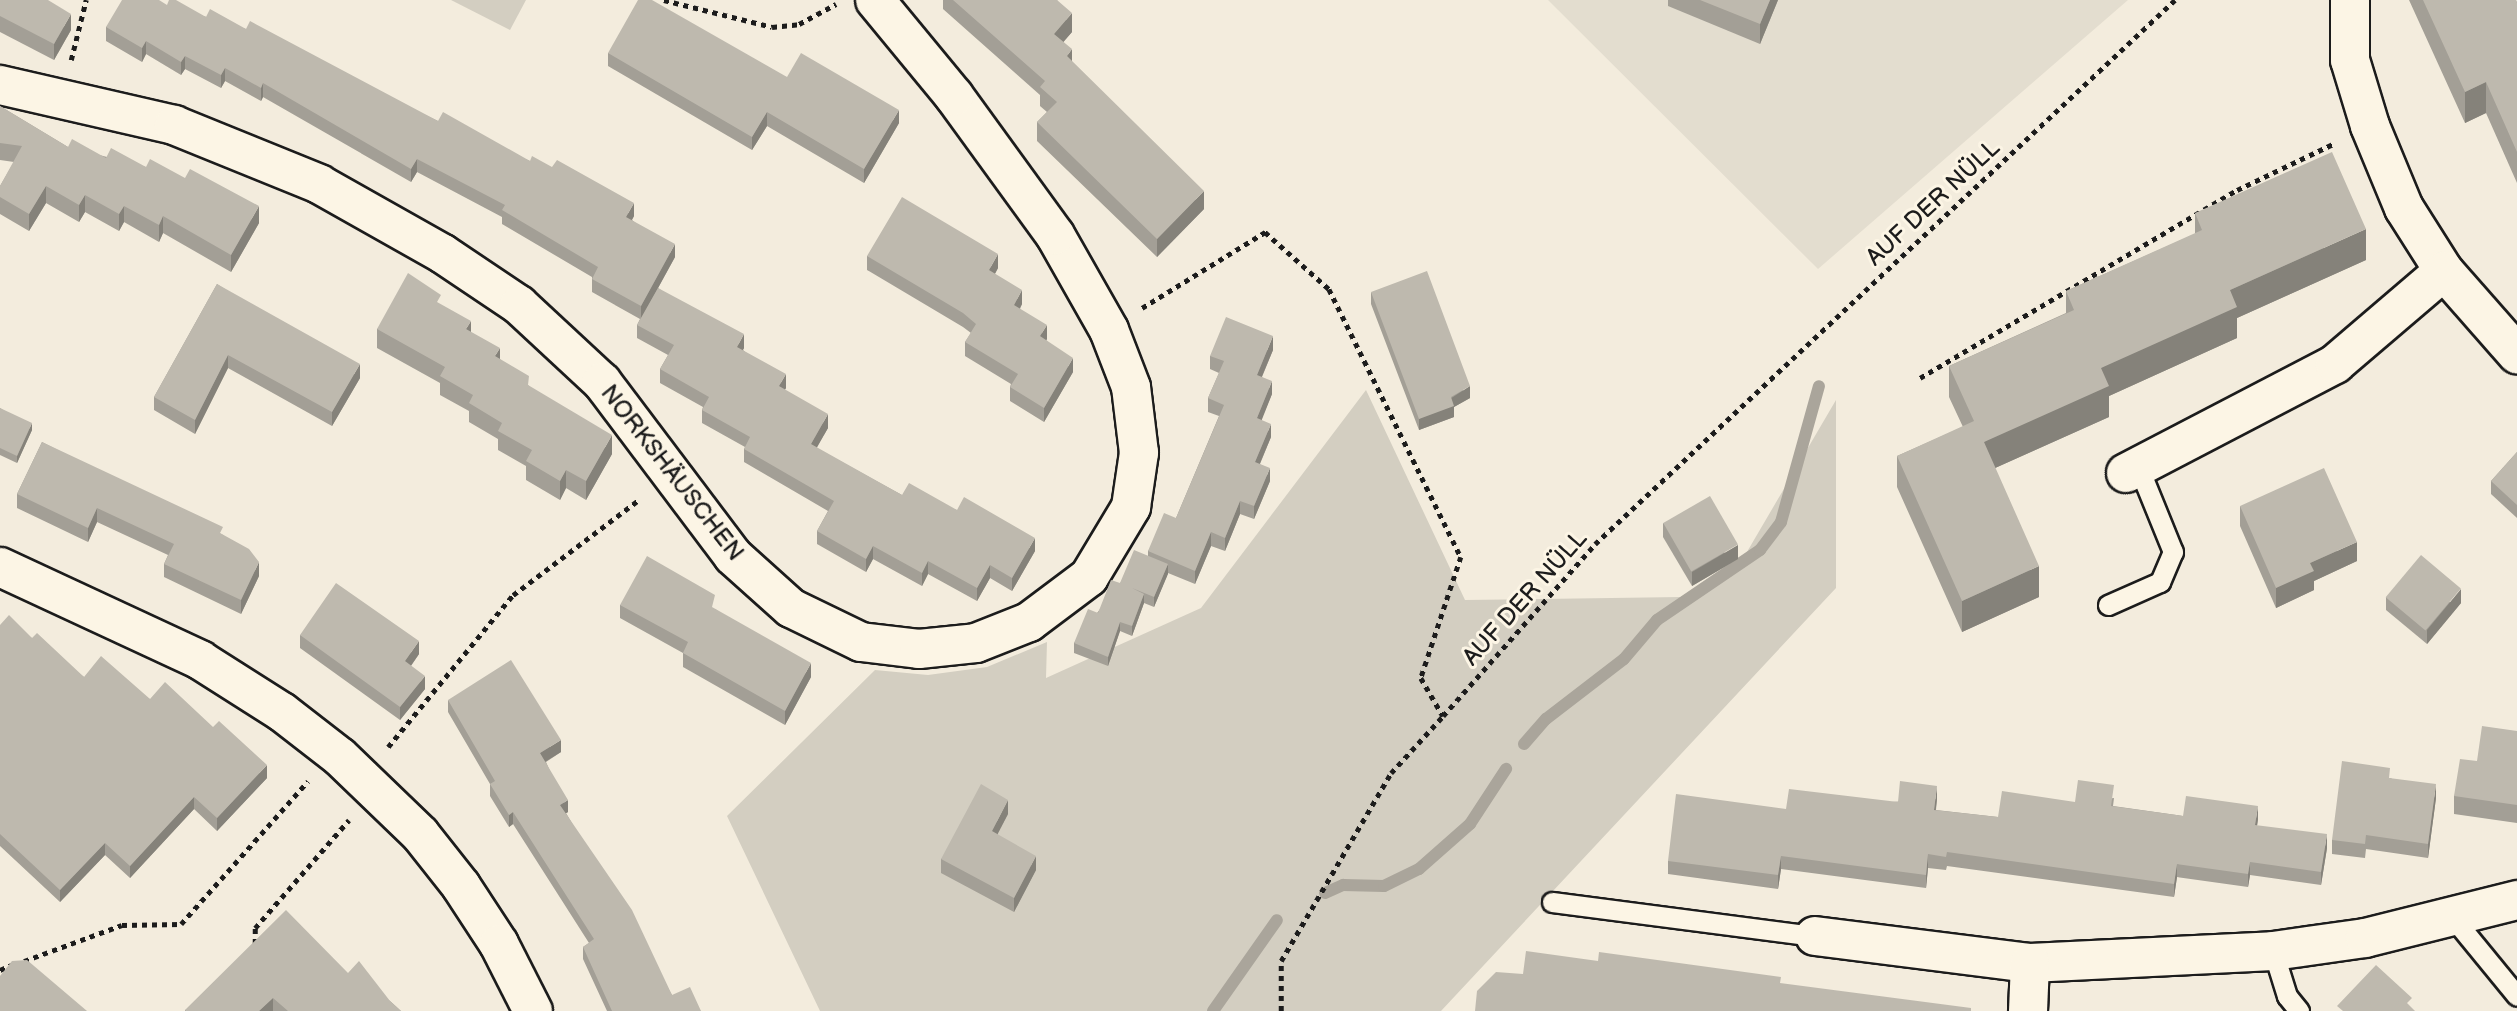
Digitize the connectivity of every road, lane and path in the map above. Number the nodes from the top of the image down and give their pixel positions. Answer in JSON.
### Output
{"nodes":[{"id":1,"x":86,"y":0,"type":"edge"},
{"id":2,"x":664,"y":0,"type":"edge"},
{"id":3,"x":843,"y":0,"type":"edge"},
{"id":4,"x":875,"y":0,"type":"edge"},
{"id":5,"x":2175,"y":0,"type":"edge"},
{"id":6,"x":2350,"y":0,"type":"edge"},
{"id":7,"x":0,"y":85,"type":"edge"},
{"id":8,"x":62,"y":97,"type":"junction"},
{"id":9,"x":2370,"y":126,"type":"junction"},
{"id":10,"x":2444,"y":271,"type":"junction"},
{"id":11,"x":1109,"y":330,"type":"junction"},
{"id":12,"x":2517,"y":355,"type":"edge"},
{"id":13,"x":1920,"y":378,"type":"dead end"},
{"id":14,"x":2132,"y":470,"type":"joint"},
{"id":15,"x":674,"y":473,"type":"junction"},
{"id":16,"x":0,"y":567,"type":"edge"},
{"id":17,"x":2108,"y":605,"type":"dead end"},
{"id":18,"x":1443,"y":716,"type":"junction"},
{"id":19,"x":360,"y":775,"type":"junction"},
{"id":20,"x":2517,"y":900,"type":"edge"},
{"id":21,"x":1552,"y":902,"type":"dead end"},
{"id":22,"x":2454,"y":919,"type":"junction"},
{"id":23,"x":1815,"y":936,"type":"joint"},
{"id":24,"x":2273,"y":951,"type":"junction"},
{"id":25,"x":254,"y":956,"type":"edge"},
{"id":26,"x":2030,"y":963,"type":"junction"},
{"id":27,"x":0,"y":970,"type":"edge"},
{"id":28,"x":2517,"y":996,"type":"edge"},
{"id":29,"x":533,"y":1011,"type":"edge"},
{"id":30,"x":1281,"y":1011,"type":"edge"},
{"id":31,"x":2028,"y":1011,"type":"edge"},
{"id":32,"x":2299,"y":1011,"type":"edge"}],
"edges":[{"from":1,"to":8,"type":"path"},
{"from":2,"to":3,"type":"path"},
{"from":4,"to":11,"type":"street","name":"NORKSHÄUSCHEN"},
{"from":5,"to":18,"type":"path","name":"AUF DER NÜLL"},
{"from":6,"to":9,"type":"street"},
{"from":7,"to":8,"type":"street","name":"NORKSHÄUSCHEN"},
{"from":8,"to":15,"type":"street","name":"NORKSHÄUSCHEN"},
{"from":9,"to":10,"type":"street"},
{"from":9,"to":13,"type":"path"},
{"from":10,"to":12,"type":"street"},
{"from":10,"to":14,"type":"street"},
{"from":11,"to":15,"type":"street","name":"NORKSHÄUSCHEN"},
{"from":11,"to":18,"type":"path","name":"AUF DER NÜLL"},
{"from":14,"to":17,"type":"lane"},
{"from":15,"to":19,"type":"path"},
{"from":16,"to":19,"type":"street"},
{"from":18,"to":30,"type":"path"},
{"from":19,"to":25,"type":"path"},
{"from":19,"to":27,"type":"path"},
{"from":19,"to":29,"type":"street"},
{"from":20,"to":22,"type":"street"},
{"from":21,"to":23,"type":"lane"},
{"from":22,"to":24,"type":"street"},
{"from":22,"to":28,"type":"lane"},
{"from":23,"to":26,"type":"street"},
{"from":24,"to":26,"type":"street"},
{"from":24,"to":32,"type":"lane"},
{"from":26,"to":31,"type":"street"}]}
